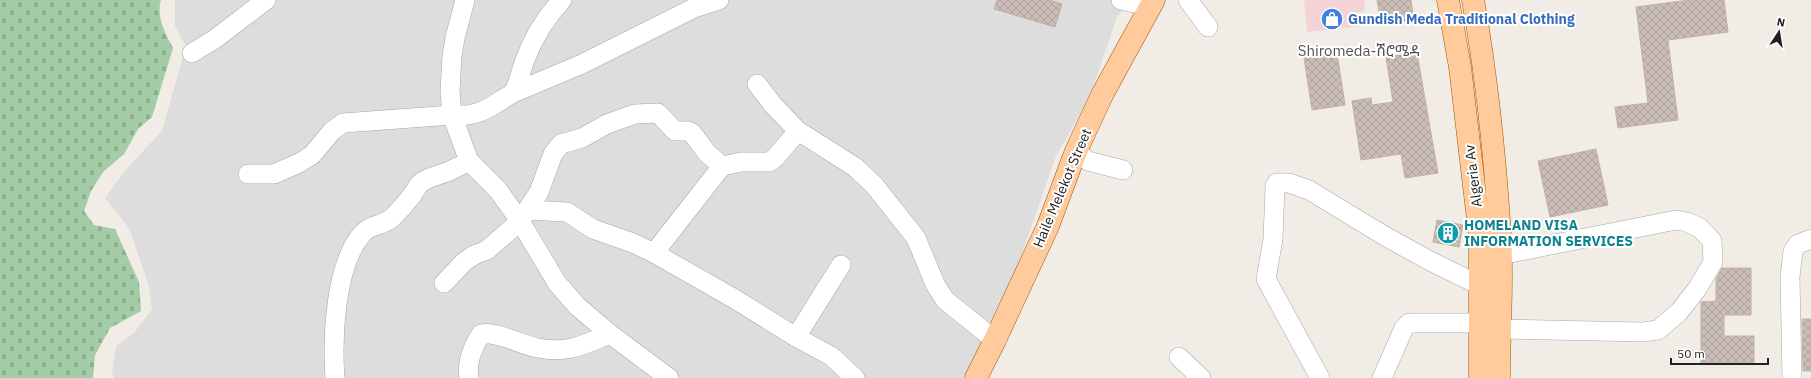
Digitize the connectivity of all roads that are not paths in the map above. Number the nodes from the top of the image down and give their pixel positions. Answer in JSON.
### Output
{"nodes":[{"id":1,"x":266,"y":0,"type":"edge"},
{"id":2,"x":465,"y":0,"type":"edge"},
{"id":3,"x":562,"y":0,"type":"edge"},
{"id":4,"x":719,"y":0,"type":"edge"},
{"id":5,"x":1121,"y":0,"type":"edge"},
{"id":6,"x":1188,"y":0,"type":"edge"},
{"id":7,"x":1448,"y":0,"type":"edge"},
{"id":8,"x":1473,"y":0,"type":"edge"},
{"id":9,"x":1151,"y":3,"type":"edge"},
{"id":10,"x":1208,"y":28,"type":"dead end"},
{"id":11,"x":192,"y":53,"type":"dead end"},
{"id":12,"x":757,"y":84,"type":"dead end"},
{"id":13,"x":513,"y":93,"type":"junction"},
{"id":14,"x":452,"y":115,"type":"junction"},
{"id":15,"x":798,"y":131,"type":"junction"},
{"id":16,"x":1076,"y":151,"type":"junction"},
{"id":17,"x":469,"y":161,"type":"junction"},
{"id":18,"x":722,"y":166,"type":"junction"},
{"id":19,"x":1123,"y":170,"type":"dead end"},
{"id":20,"x":248,"y":174,"type":"dead end"},
{"id":21,"x":524,"y":216,"type":"junction"},
{"id":22,"x":1811,"y":239,"type":"edge"},
{"id":23,"x":654,"y":253,"type":"junction"},
{"id":24,"x":1500,"y":255,"type":"junction"},
{"id":25,"x":841,"y":265,"type":"dead end"},
{"id":26,"x":444,"y":283,"type":"dead end"},
{"id":27,"x":1479,"y":285,"type":"junction"},
{"id":28,"x":1490,"y":326,"type":"junction"},
{"id":29,"x":610,"y":334,"type":"junction"},
{"id":30,"x":796,"y":337,"type":"junction"},
{"id":31,"x":995,"y":340,"type":"junction"},
{"id":32,"x":1179,"y":357,"type":"dead end"},
{"id":33,"x":335,"y":378,"type":"edge"},
{"id":34,"x":469,"y":378,"type":"edge"},
{"id":35,"x":670,"y":378,"type":"edge"},
{"id":36,"x":855,"y":378,"type":"edge"},
{"id":37,"x":976,"y":378,"type":"edge"},
{"id":38,"x":1201,"y":378,"type":"edge"},
{"id":39,"x":1320,"y":378,"type":"edge"},
{"id":40,"x":1382,"y":378,"type":"edge"},
{"id":41,"x":1480,"y":378,"type":"edge"},
{"id":42,"x":1499,"y":378,"type":"edge"},
{"id":43,"x":1792,"y":378,"type":"edge"}],
"edges":[{"from":1,"to":11,"type":"street"},
{"from":2,"to":14,"type":"street"},
{"from":3,"to":13,"type":"street"},
{"from":4,"to":13,"type":"street"},
{"from":5,"to":9,"type":"street"},
{"from":6,"to":10,"type":"street"},
{"from":7,"to":27,"type":"main road","name":"Algeria Av"},
{"from":8,"to":24,"type":"main road","name":"Algeria Av"},
{"from":9,"to":16,"type":"main road","name":"Haile Melekot Street"},
{"from":12,"to":15,"type":"street"},
{"from":13,"to":14,"type":"street"},
{"from":14,"to":17,"type":"street"},
{"from":14,"to":20,"type":"street"},
{"from":15,"to":18,"type":"street"},
{"from":15,"to":31,"type":"street"},
{"from":16,"to":19,"type":"street"},
{"from":16,"to":31,"type":"main road","name":"Haile Melekot Street"},
{"from":17,"to":21,"type":"street"},
{"from":17,"to":33,"type":"street"},
{"from":18,"to":21,"type":"street"},
{"from":18,"to":23,"type":"street"},
{"from":21,"to":23,"type":"street"},
{"from":21,"to":26,"type":"street"},
{"from":21,"to":29,"type":"street"},
{"from":22,"to":43,"type":"street"},
{"from":23,"to":30,"type":"street"},
{"from":24,"to":28,"type":"main road","name":"Algeria Av"},
{"from":24,"to":28,"type":"street"},
{"from":25,"to":30,"type":"street"},
{"from":27,"to":28,"type":"main road","name":"Algeria Av"},
{"from":27,"to":39,"type":"street"},
{"from":28,"to":40,"type":"street"},
{"from":28,"to":41,"type":"main road","name":"Algeria Av"},
{"from":28,"to":42,"type":"main road","name":"Algeria Av"},
{"from":29,"to":34,"type":"street"},
{"from":29,"to":35,"type":"street"},
{"from":30,"to":36,"type":"street"},
{"from":31,"to":37,"type":"main road","name":"Haile Melekot Street"},
{"from":32,"to":38,"type":"street"}]}
